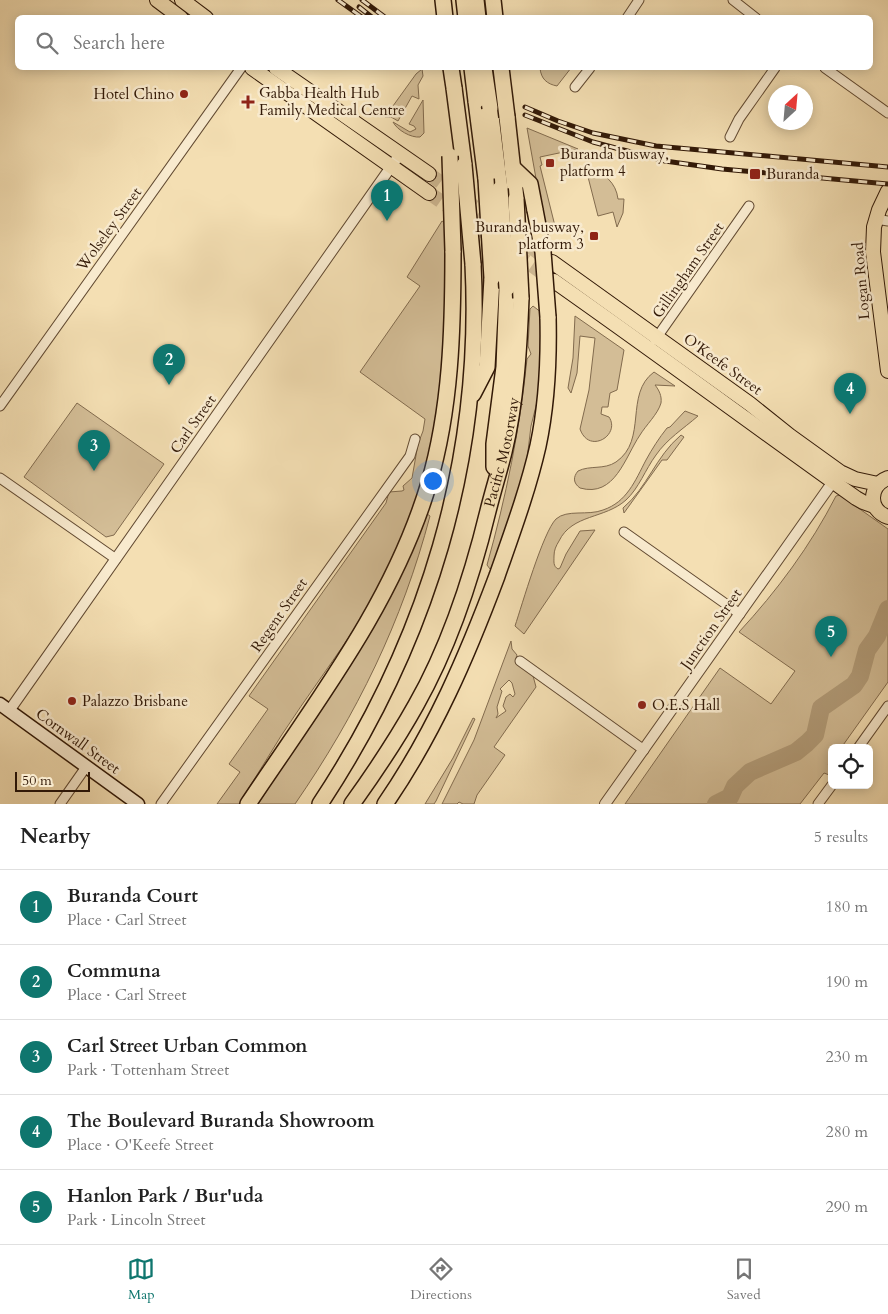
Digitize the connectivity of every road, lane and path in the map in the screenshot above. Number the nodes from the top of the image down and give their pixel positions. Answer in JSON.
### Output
{"nodes":[{"id":1,"x":157,"y":0,"type":"edge"},
{"id":2,"x":182,"y":0,"type":"edge"},
{"id":3,"x":443,"y":0,"type":"edge"},
{"id":4,"x":464,"y":0,"type":"edge"},
{"id":5,"x":476,"y":0,"type":"edge"},
{"id":6,"x":493,"y":0,"type":"edge"},
{"id":7,"x":640,"y":0,"type":"edge"},
{"id":8,"x":733,"y":0,"type":"edge"},
{"id":9,"x":177,"y":15,"type":"edge"},
{"id":10,"x":202,"y":15,"type":"edge"},
{"id":11,"x":445,"y":15,"type":"edge"},
{"id":12,"x":466,"y":15,"type":"edge"},
{"id":13,"x":478,"y":15,"type":"edge"},
{"id":14,"x":495,"y":15,"type":"edge"},
{"id":15,"x":628,"y":15,"type":"edge"},
{"id":16,"x":752,"y":15,"type":"edge"},
{"id":17,"x":240,"y":70,"type":"edge"},
{"id":18,"x":255,"y":70,"type":"edge"},
{"id":19,"x":279,"y":70,"type":"edge"},
{"id":20,"x":451,"y":70,"type":"edge"},
{"id":21,"x":473,"y":70,"type":"edge"},
{"id":22,"x":484,"y":70,"type":"edge"},
{"id":23,"x":501,"y":70,"type":"edge"},
{"id":24,"x":588,"y":70,"type":"edge"},
{"id":25,"x":774,"y":70,"type":"edge"},
{"id":26,"x":828,"y":70,"type":"edge"},
{"id":27,"x":575,"y":87,"type":"dead end"},
{"id":28,"x":483,"y":104,"type":"junction"},
{"id":29,"x":888,"y":113,"type":"edge"},
{"id":30,"x":459,"y":126,"type":"junction"},
{"id":31,"x":730,"y":137,"type":"dead end"},
{"id":32,"x":400,"y":154,"type":"junction"},
{"id":33,"x":392,"y":166,"type":"junction"},
{"id":34,"x":512,"y":166,"type":"junction"},
{"id":35,"x":429,"y":174,"type":"tunnel mouth"},
{"id":36,"x":888,"y":191,"type":"edge"},
{"id":37,"x":429,"y":193,"type":"tunnel mouth"},
{"id":38,"x":749,"y":206,"type":"dead end"},
{"id":39,"x":882,"y":220,"type":"edge"},
{"id":40,"x":552,"y":262,"type":"tunnel mouth"},
{"id":41,"x":554,"y":281,"type":"tunnel mouth"},
{"id":42,"x":654,"y":342,"type":"junction"},
{"id":43,"x":886,"y":346,"type":"edge"},
{"id":44,"x":888,"y":371,"type":"edge"},
{"id":45,"x":469,"y":402,"type":"junction"},
{"id":46,"x":0,"y":406,"type":"edge"},
{"id":47,"x":415,"y":439,"type":"dead end"},
{"id":48,"x":836,"y":477,"type":"junction"},
{"id":49,"x":0,"y":478,"type":"edge"},
{"id":50,"x":883,"y":481,"type":"edge"},
{"id":51,"x":494,"y":486,"type":"junction"},
{"id":52,"x":874,"y":506,"type":"junction"},
{"id":53,"x":888,"y":518,"type":"edge"},
{"id":54,"x":624,"y":532,"type":"dead end"},
{"id":55,"x":116,"y":559,"type":"junction"},
{"id":56,"x":740,"y":614,"type":"junction"},
{"id":57,"x":520,"y":662,"type":"dead end"},
{"id":58,"x":888,"y":706,"type":"edge"},
{"id":59,"x":4,"y":708,"type":"edge"},
{"id":60,"x":861,"y":744,"type":"edge"},
{"id":61,"x":644,"y":750,"type":"junction"},
{"id":62,"x":86,"y":767,"type":"junction"},
{"id":63,"x":828,"y":789,"type":"edge"},
{"id":64,"x":60,"y":804,"type":"edge"},
{"id":65,"x":138,"y":804,"type":"edge"},
{"id":66,"x":162,"y":804,"type":"edge"},
{"id":67,"x":248,"y":804,"type":"edge"},
{"id":68,"x":320,"y":804,"type":"edge"},
{"id":69,"x":352,"y":804,"type":"edge"},
{"id":70,"x":385,"y":804,"type":"edge"},
{"id":71,"x":605,"y":804,"type":"edge"},
{"id":72,"x":818,"y":804,"type":"edge"}],
"edges":[{"from":1,"to":9,"type":"main road"},
{"from":2,"to":10,"type":"main road"},
{"from":3,"to":11,"type":"highway"},
{"from":4,"to":12,"type":"highway"},
{"from":5,"to":13,"type":"highway"},
{"from":6,"to":14,"type":"highway"},
{"from":7,"to":15,"type":"street"},
{"from":8,"to":16,"type":"street"},
{"from":17,"to":46,"type":"street","name":"Wolseley Street"},
{"from":18,"to":33,"type":"main road"},
{"from":19,"to":32,"type":"main road"},
{"from":20,"to":30,"type":"highway","bridge":true},
{"from":21,"to":28,"type":"highway","bridge":true},
{"from":22,"to":28,"type":"highway","bridge":true},
{"from":23,"to":34,"type":"highway","name":"Pacific Motorway","bridge":true},
{"from":24,"to":27,"type":"street"},
{"from":25,"to":31,"type":"street"},
{"from":26,"to":29,"type":"street"},
{"from":28,"to":45,"type":"highway","bridge":true},
{"from":28,"to":51,"type":"highway","bridge":true},
{"from":30,"to":45,"type":"highway","bridge":true},
{"from":30,"to":67,"type":"highway","bridge":true},
{"from":32,"to":33,"type":"street","name":"Carl Street"},
{"from":32,"to":35,"type":"main road"},
{"from":33,"to":37,"type":"main road"},
{"from":33,"to":55,"type":"street","name":"Carl Street"},
{"from":34,"to":51,"type":"highway","name":"Pacific Motorway","bridge":true},
{"from":34,"to":70,"type":"highway","bridge":true},
{"from":36,"to":39,"type":"main road","name":"Logan Road"},
{"from":38,"to":42,"type":"street","name":"Gillingham Street"},
{"from":39,"to":43,"type":"main road","name":"Logan Road"},
{"from":40,"to":42,"type":"main road","name":"O'Keefe Street"},
{"from":41,"to":42,"type":"main road","name":"O'Keefe Street"},
{"from":42,"to":48,"type":"main road","name":"O'Keefe Street"},
{"from":43,"to":44,"type":"main road","name":"Logan Road"},
{"from":45,"to":68,"type":"highway"},
{"from":47,"to":66,"type":"street","name":"Regent Street"},
{"from":48,"to":50,"type":"main road","name":"O'Keefe Street"},
{"from":48,"to":52,"type":"main road","name":"O'Keefe Street"},
{"from":48,"to":56,"type":"street","name":"Junction Street"},
{"from":49,"to":55,"type":"street"},
{"from":50,"to":52,"type":"main road"},
{"from":51,"to":69,"type":"highway","name":"Pacific Motorway"},
{"from":52,"to":53,"type":"main road","name":"O'Keefe Street"},
{"from":54,"to":56,"type":"street"},
{"from":55,"to":59,"type":"street","name":"Carl Street"},
{"from":56,"to":61,"type":"street","name":"Junction Street"},
{"from":57,"to":61,"type":"street"},
{"from":58,"to":60,"type":"street"},
{"from":59,"to":62,"type":"main road","name":"Cornwall Street"},
{"from":61,"to":71,"type":"street","name":"Junction Street"},
{"from":62,"to":64,"type":"street"},
{"from":62,"to":65,"type":"main road","name":"Cornwall Street"},
{"from":63,"to":72,"type":"street"}]}
